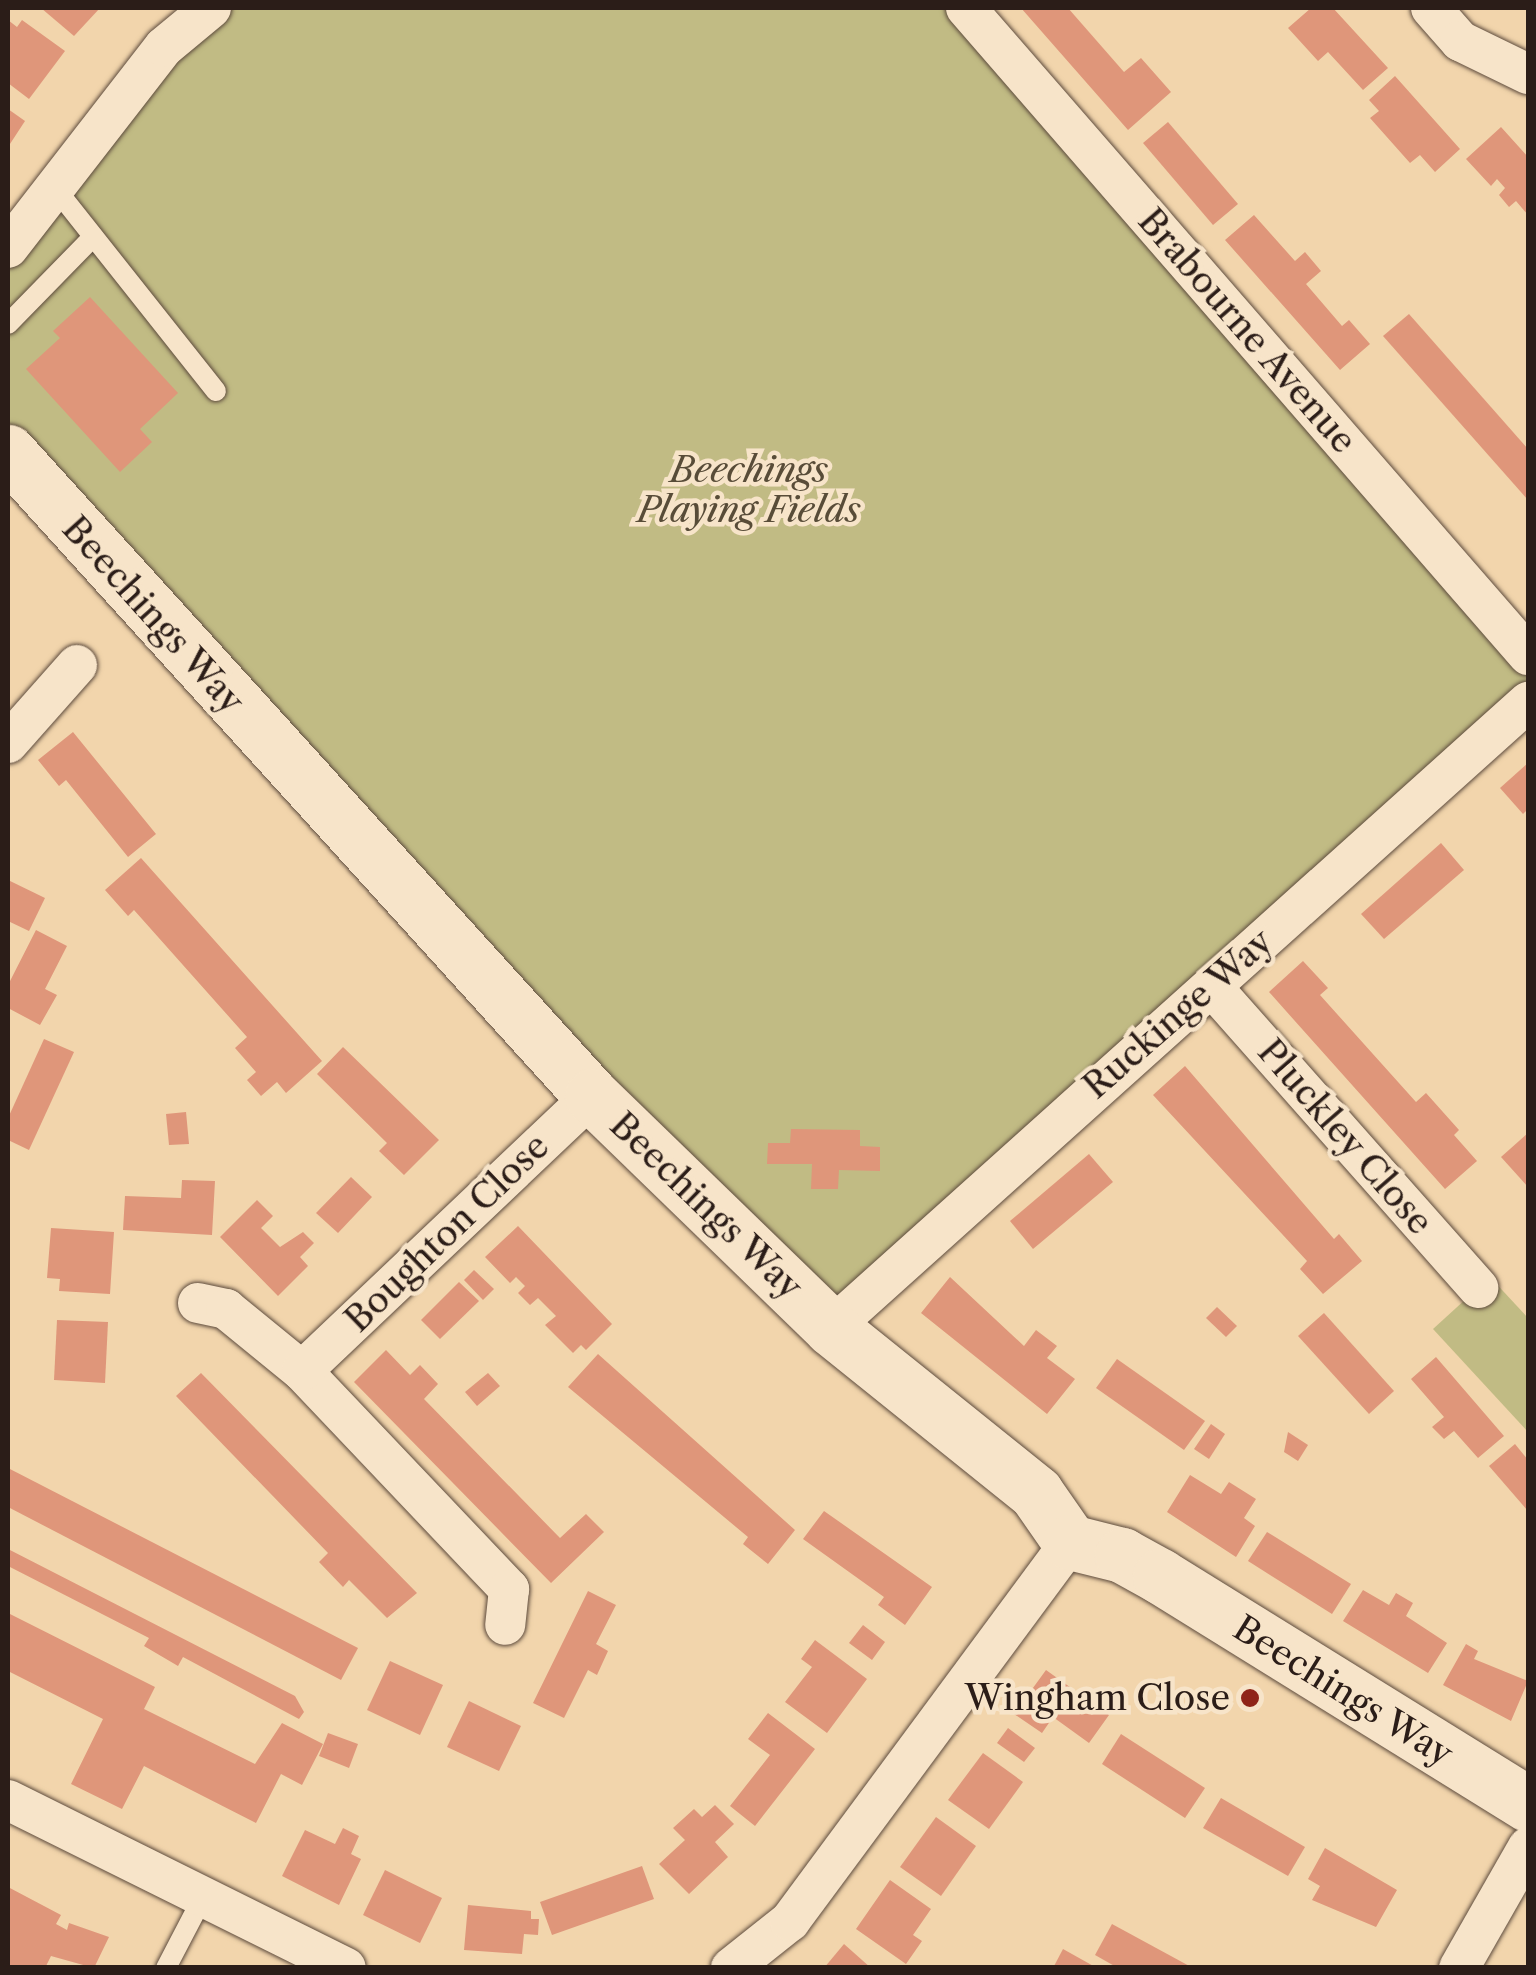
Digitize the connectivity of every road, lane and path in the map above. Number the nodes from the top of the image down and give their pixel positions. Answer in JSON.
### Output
{"nodes":[{"id":1,"x":211,"y":8,"type":"edge"},
{"id":2,"x":966,"y":8,"type":"edge"},
{"id":3,"x":1431,"y":8,"type":"edge"},
{"id":4,"x":1528,"y":74,"type":"edge"},
{"id":5,"x":55,"y":188,"type":"junction"},
{"id":6,"x":94,"y":237,"type":"junction"},
{"id":7,"x":8,"y":248,"type":"edge"},
{"id":8,"x":8,"y":324,"type":"edge"},
{"id":9,"x":216,"y":391,"type":"dead end"},
{"id":10,"x":8,"y":452,"type":"edge"},
{"id":11,"x":1528,"y":655,"type":"edge"},
{"id":12,"x":78,"y":665,"type":"dead end"},
{"id":13,"x":1528,"y":702,"type":"edge"},
{"id":14,"x":8,"y":744,"type":"edge"},
{"id":15,"x":1212,"y":987,"type":"junction"},
{"id":16,"x":592,"y":1096,"type":"junction"},
{"id":17,"x":1478,"y":1288,"type":"dead end"},
{"id":18,"x":198,"y":1304,"type":"dead end"},
{"id":19,"x":831,"y":1328,"type":"junction"},
{"id":20,"x":302,"y":1372,"type":"junction"},
{"id":21,"x":1070,"y":1542,"type":"junction"},
{"id":22,"x":506,"y":1625,"type":"dead end"},
{"id":23,"x":8,"y":1800,"type":"edge"},
{"id":24,"x":1528,"y":1804,"type":"edge"},
{"id":25,"x":1528,"y":1847,"type":"edge"},
{"id":26,"x":203,"y":1897,"type":"junction"},
{"id":27,"x":166,"y":1968,"type":"edge"},
{"id":28,"x":346,"y":1968,"type":"edge"},
{"id":29,"x":730,"y":1968,"type":"edge"},
{"id":30,"x":1458,"y":1968,"type":"edge"}],
"edges":[{"from":1,"to":5,"type":"street"},
{"from":2,"to":11,"type":"street","name":"Brabourne Avenue"},
{"from":3,"to":4,"type":"street"},
{"from":5,"to":6,"type":"lane"},
{"from":5,"to":7,"type":"street"},
{"from":6,"to":8,"type":"lane"},
{"from":6,"to":9,"type":"lane"},
{"from":10,"to":16,"type":"street","name":"Beechings Way"},
{"from":12,"to":14,"type":"street"},
{"from":13,"to":15,"type":"street","name":"Ruckinge Way"},
{"from":15,"to":17,"type":"street","name":"Pluckley Close"},
{"from":15,"to":19,"type":"street","name":"Ruckinge Way"},
{"from":16,"to":19,"type":"street","name":"Beechings Way"},
{"from":16,"to":20,"type":"street","name":"Boughton Close"},
{"from":18,"to":20,"type":"street"},
{"from":19,"to":21,"type":"street","name":"Beechings Way"},
{"from":20,"to":22,"type":"street"},
{"from":21,"to":24,"type":"street","name":"Beechings Way"},
{"from":21,"to":29,"type":"street"},
{"from":23,"to":26,"type":"street"},
{"from":25,"to":30,"type":"street"},
{"from":26,"to":27,"type":"lane"},
{"from":26,"to":28,"type":"street"}]}
